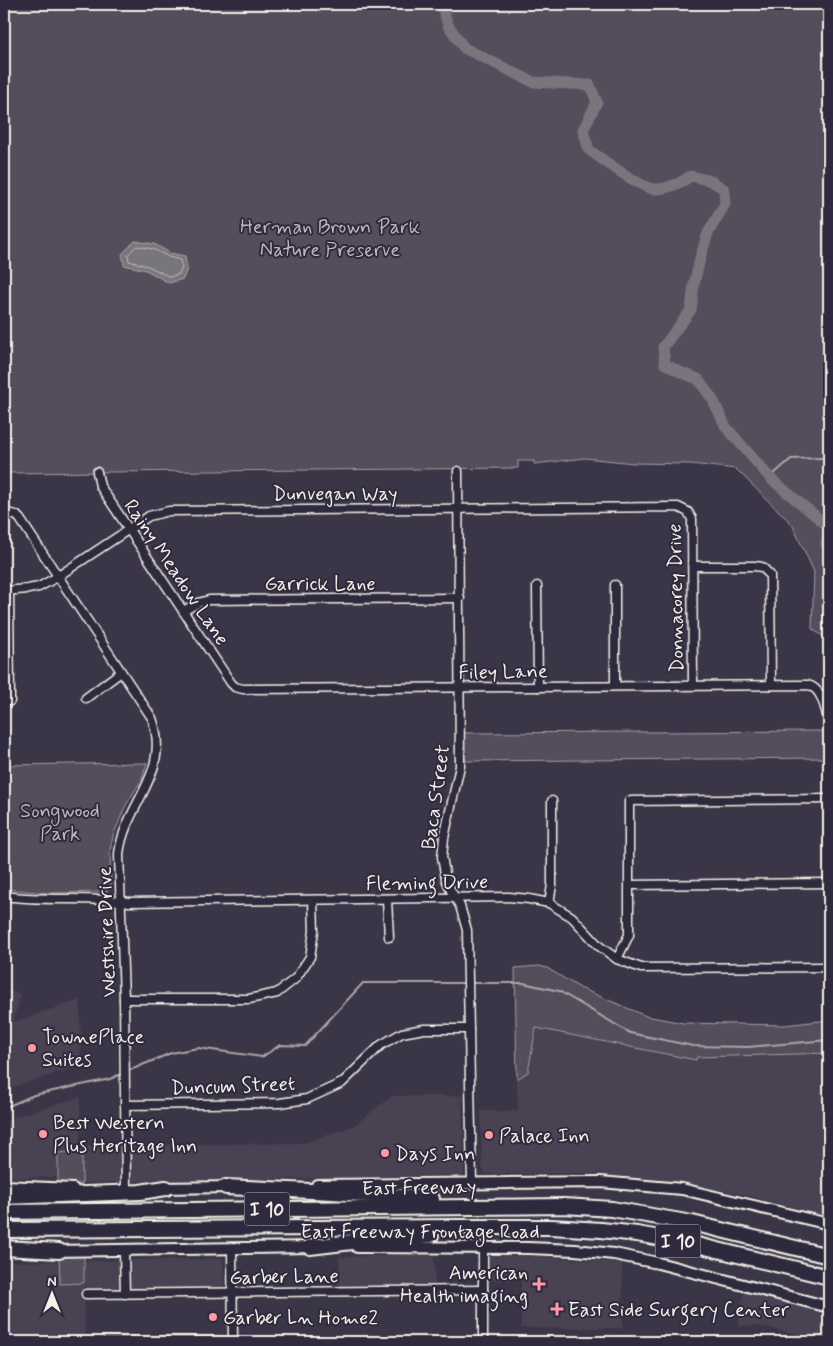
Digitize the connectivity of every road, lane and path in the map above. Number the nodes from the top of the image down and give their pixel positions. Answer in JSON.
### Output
{"nodes":[{"id":1,"x":458,"y":471,"type":"dead end"},
{"id":2,"x":97,"y":472,"type":"dead end"},
{"id":3,"x":460,"y":509,"type":"junction"},
{"id":4,"x":4,"y":512,"type":"edge"},
{"id":5,"x":688,"y":512,"type":"joint"},
{"id":6,"x":128,"y":529,"type":"junction"},
{"id":7,"x":693,"y":566,"type":"junction"},
{"id":8,"x":57,"y":576,"type":"junction"},
{"id":9,"x":615,"y":585,"type":"dead end"},
{"id":10,"x":537,"y":586,"type":"dead end"},
{"id":11,"x":7,"y":591,"type":"edge"},
{"id":12,"x":460,"y":598,"type":"junction"},
{"id":13,"x":183,"y":612,"type":"junction"},
{"id":14,"x":121,"y":672,"type":"junction"},
{"id":15,"x":693,"y":685,"type":"junction"},
{"id":16,"x":771,"y":685,"type":"junction"},
{"id":17,"x":616,"y":686,"type":"junction"},
{"id":18,"x":236,"y":687,"type":"joint"},
{"id":19,"x":460,"y":687,"type":"junction"},
{"id":20,"x":538,"y":687,"type":"junction"},
{"id":21,"x":86,"y":698,"type":"dead end"},
{"id":22,"x":10,"y":701,"type":"dead end"},
{"id":23,"x":829,"y":723,"type":"edge"},
{"id":24,"x":829,"y":799,"type":"edge"},
{"id":25,"x":552,"y":801,"type":"dead end"},
{"id":26,"x":829,"y":883,"type":"edge"},
{"id":27,"x":630,"y":885,"type":"junction"},
{"id":28,"x":4,"y":896,"type":"edge"},
{"id":29,"x":455,"y":898,"type":"junction"},
{"id":30,"x":313,"y":900,"type":"junction"},
{"id":31,"x":387,"y":900,"type":"junction"},
{"id":32,"x":120,"y":901,"type":"junction"},
{"id":33,"x":549,"y":903,"type":"junction"},
{"id":34,"x":389,"y":937,"type":"dead end"},
{"id":35,"x":617,"y":959,"type":"junction"},
{"id":36,"x":829,"y":967,"type":"edge"},
{"id":37,"x":124,"y":999,"type":"junction"},
{"id":38,"x":469,"y":1029,"type":"junction"},
{"id":39,"x":125,"y":1105,"type":"junction"},
{"id":40,"x":472,"y":1183,"type":"junction"},
{"id":41,"x":4,"y":1186,"type":"edge"},
{"id":42,"x":226,"y":1187,"type":"junction"},
{"id":43,"x":126,"y":1188,"type":"junction"},
{"id":44,"x":166,"y":1188,"type":"junction"},
{"id":45,"x":4,"y":1197,"type":"edge"},
{"id":46,"x":530,"y":1206,"type":"junction"},
{"id":47,"x":4,"y":1212,"type":"edge"},
{"id":48,"x":829,"y":1224,"type":"edge"},
{"id":49,"x":523,"y":1227,"type":"junction"},
{"id":50,"x":4,"y":1230,"type":"edge"},
{"id":51,"x":310,"y":1247,"type":"junction"},
{"id":52,"x":4,"y":1248,"type":"edge"},
{"id":53,"x":232,"y":1248,"type":"junction"},
{"id":54,"x":483,"y":1248,"type":"junction"},
{"id":55,"x":124,"y":1250,"type":"junction"},
{"id":56,"x":59,"y":1251,"type":"junction"},
{"id":57,"x":4,"y":1253,"type":"edge"},
{"id":58,"x":829,"y":1256,"type":"edge"},
{"id":59,"x":829,"y":1277,"type":"edge"},
{"id":60,"x":483,"y":1290,"type":"junction"},
{"id":61,"x":233,"y":1292,"type":"junction"},
{"id":62,"x":86,"y":1294,"type":"dead end"},
{"id":63,"x":125,"y":1294,"type":"junction"},
{"id":64,"x":829,"y":1307,"type":"edge"},
{"id":65,"x":233,"y":1342,"type":"edge"},
{"id":66,"x":483,"y":1342,"type":"edge"}],
"edges":[{"from":1,"to":3,"type":"street","name":"Baca Street"},
{"from":2,"to":6,"type":"street","name":"Rainy Meadow Lane"},
{"from":3,"to":5,"type":"street","name":"Dunvegan Way"},
{"from":3,"to":6,"type":"street","name":"Dunvegan Way"},
{"from":3,"to":12,"type":"street","name":"Baca Street"},
{"from":4,"to":8,"type":"street","name":"Westshire Drive"},
{"from":5,"to":7,"type":"street","name":"Donnacorey Drive"},
{"from":6,"to":8,"type":"street","name":"Dunvegan Way"},
{"from":6,"to":13,"type":"street","name":"Rainy Meadow Lane"},
{"from":7,"to":15,"type":"street","name":"Donnacorey Drive"},
{"from":7,"to":16,"type":"street"},
{"from":8,"to":11,"type":"street","name":"Dunvegan Way"},
{"from":8,"to":14,"type":"street","name":"Westshire Drive"},
{"from":9,"to":17,"type":"street"},
{"from":10,"to":20,"type":"street"},
{"from":11,"to":22,"type":"street"},
{"from":12,"to":13,"type":"street","name":"Garrick Lane"},
{"from":12,"to":19,"type":"street","name":"Baca Street"},
{"from":13,"to":18,"type":"street","name":"Rainy Meadow Lane"},
{"from":14,"to":21,"type":"street"},
{"from":14,"to":32,"type":"street","name":"Westshire Drive"},
{"from":15,"to":16,"type":"street","name":"Filey Lane"},
{"from":15,"to":17,"type":"street","name":"Filey Lane"},
{"from":16,"to":23,"type":"street","name":"Filey Lane"},
{"from":17,"to":20,"type":"street","name":"Filey Lane"},
{"from":18,"to":19,"type":"street","name":"Filey Lane"},
{"from":19,"to":20,"type":"street","name":"Filey Lane"},
{"from":19,"to":29,"type":"street","name":"Baca Street"},
{"from":24,"to":27,"type":"street"},
{"from":25,"to":33,"type":"street"},
{"from":26,"to":27,"type":"street"},
{"from":27,"to":35,"type":"street"},
{"from":28,"to":32,"type":"street","name":"Fleming Drive"},
{"from":29,"to":31,"type":"street","name":"Fleming Drive"},
{"from":29,"to":33,"type":"street","name":"Fleming Drive"},
{"from":29,"to":38,"type":"street","name":"Baca Street"},
{"from":30,"to":31,"type":"street","name":"Fleming Drive"},
{"from":30,"to":32,"type":"street","name":"Fleming Drive"},
{"from":30,"to":37,"type":"street"},
{"from":31,"to":34,"type":"street"},
{"from":32,"to":37,"type":"street","name":"Westshire Drive"},
{"from":33,"to":35,"type":"street","name":"Fleming Drive"},
{"from":35,"to":36,"type":"street","name":"Fleming Drive"},
{"from":37,"to":39,"type":"street","name":"Westshire Drive"},
{"from":38,"to":39,"type":"street","name":"Duncum Street"},
{"from":38,"to":40,"type":"street","name":"Baca Street"},
{"from":39,"to":43,"type":"street","name":"Westshire Drive"},
{"from":40,"to":42,"type":"main road"},
{"from":40,"to":48,"type":"main road"},
{"from":41,"to":43,"type":"main road"},
{"from":42,"to":44,"type":"main road"},
{"from":42,"to":46,"type":"highway"},
{"from":43,"to":44,"type":"main road"},
{"from":44,"to":45,"type":"highway"},
{"from":46,"to":47,"type":"highway","name":"East Freeway","number":"I 10"},
{"from":46,"to":58,"type":"highway","name":"East Freeway","number":"I 10"},
{"from":49,"to":50,"type":"highway","name":"East Freeway","number":"I 10"},
{"from":49,"to":51,"type":"highway"},
{"from":49,"to":59,"type":"highway","name":"East Freeway","number":"I 10"},
{"from":51,"to":53,"type":"main road","name":"East Freeway Frontage Road"},
{"from":51,"to":54,"type":"main road","name":"East Freeway Frontage Road"},
{"from":52,"to":56,"type":"highway"},
{"from":53,"to":55,"type":"main road","name":"East Freeway Frontage Road"},
{"from":53,"to":61,"type":"street"},
{"from":54,"to":60,"type":"street"},
{"from":54,"to":64,"type":"main road","name":"East Freeway Frontage Road"},
{"from":55,"to":56,"type":"main road","name":"East Freeway Frontage Road"},
{"from":55,"to":63,"type":"street"},
{"from":56,"to":57,"type":"main road","name":"East Freeway Frontage Road"},
{"from":60,"to":61,"type":"street","name":"Garber Lane"},
{"from":60,"to":66,"type":"street"},
{"from":61,"to":63,"type":"street","name":"Garber Lane"},
{"from":61,"to":65,"type":"street"},
{"from":62,"to":63,"type":"street","name":"Garber Lane"}]}
